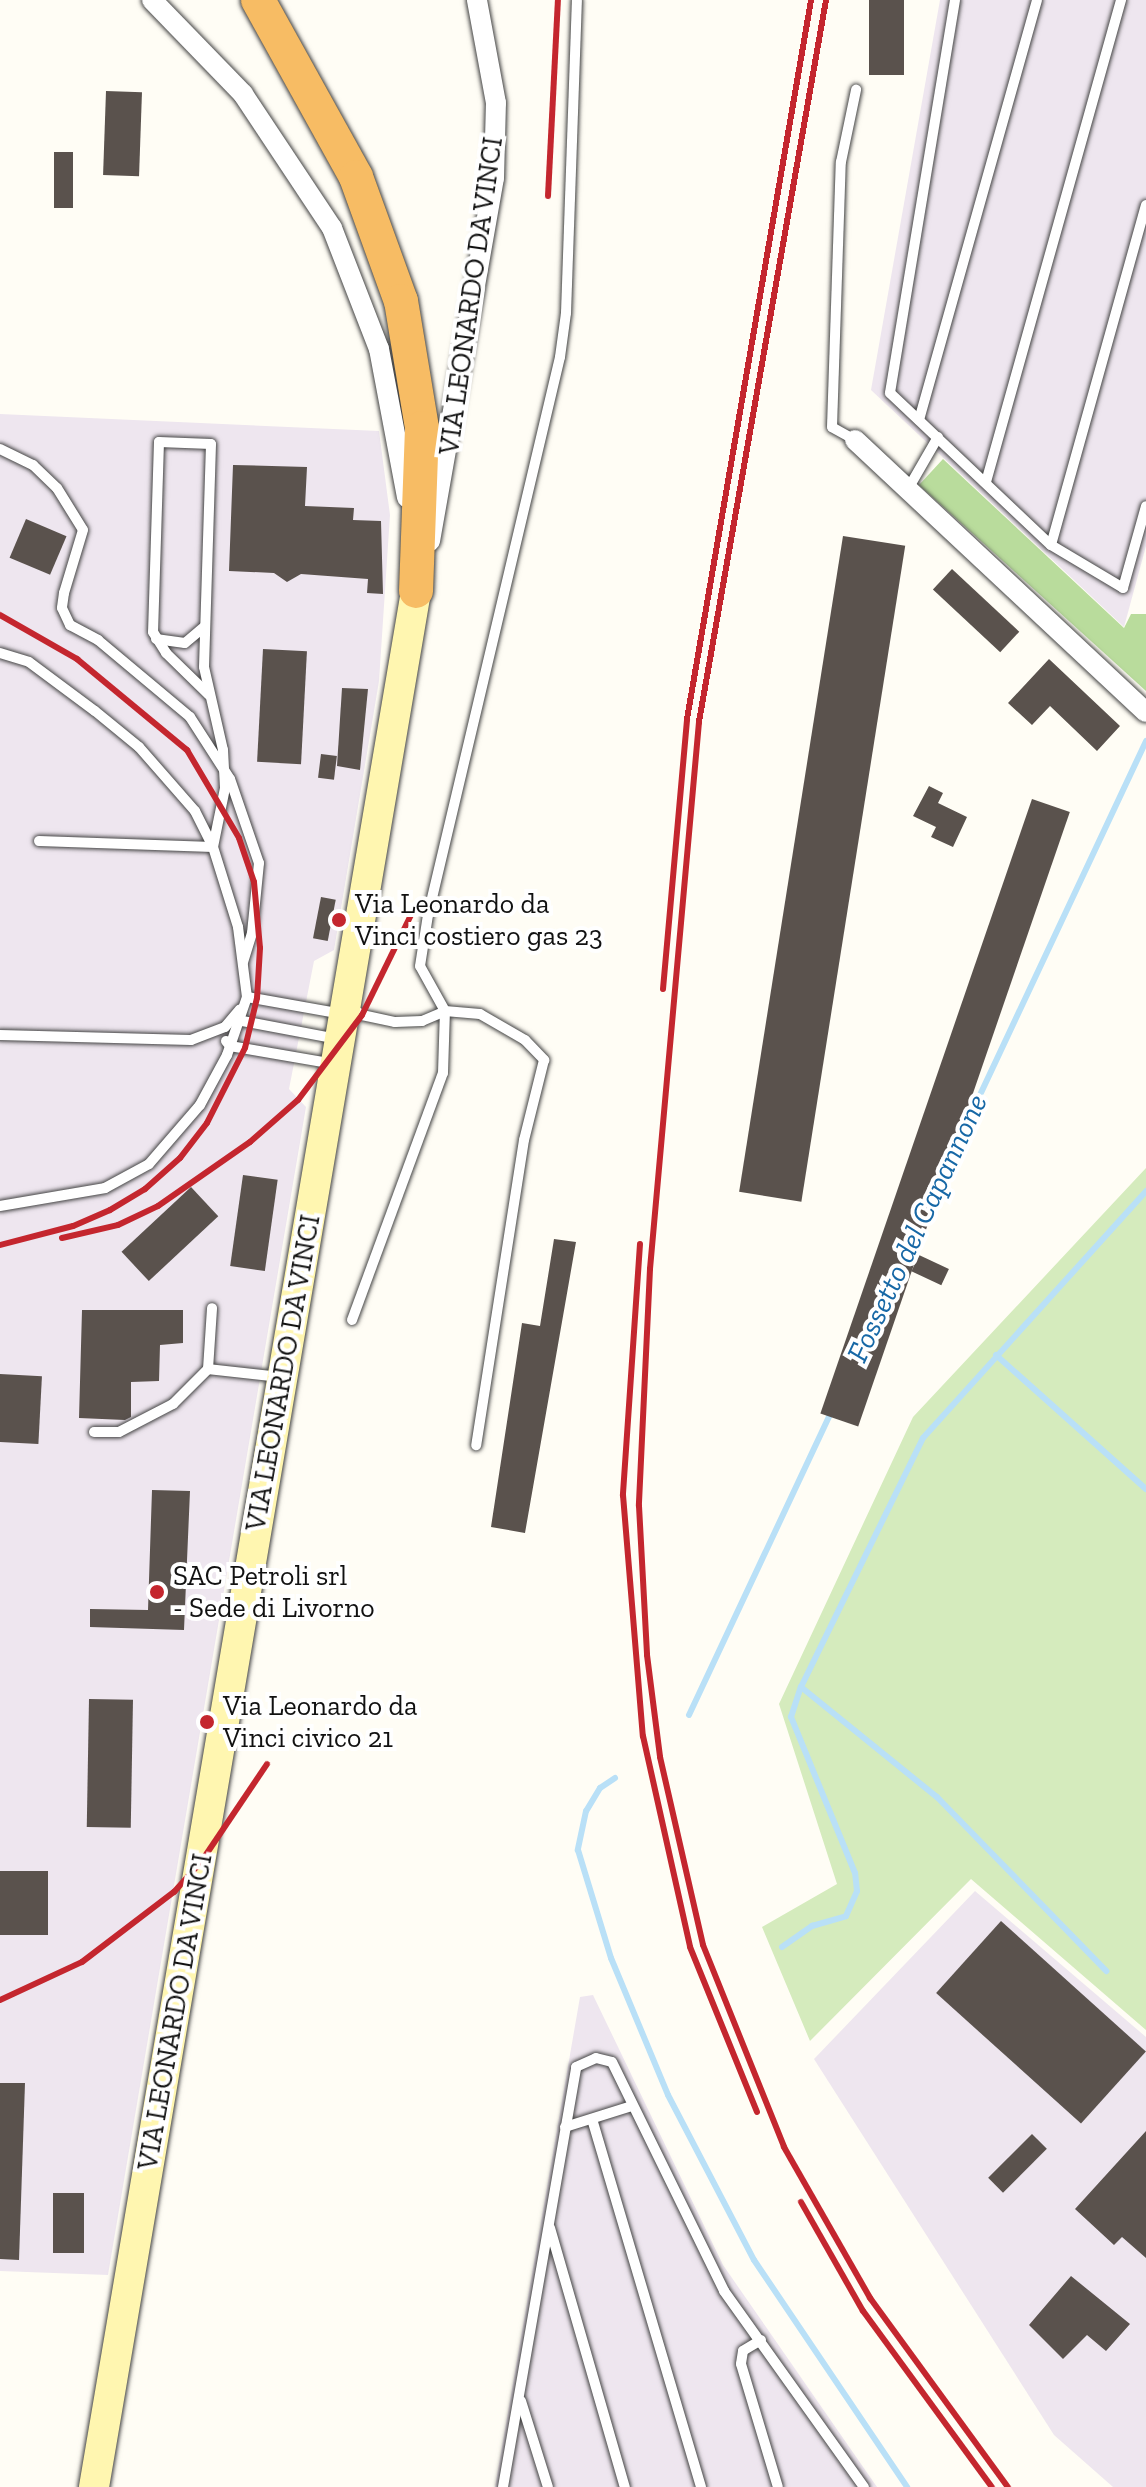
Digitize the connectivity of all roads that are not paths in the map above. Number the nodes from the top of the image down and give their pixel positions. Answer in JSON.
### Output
{"nodes":[{"id":1,"x":152,"y":0,"type":"edge"},
{"id":2,"x":258,"y":0,"type":"edge"},
{"id":3,"x":477,"y":0,"type":"edge"},
{"id":4,"x":577,"y":0,"type":"edge"},
{"id":5,"x":955,"y":0,"type":"edge"},
{"id":6,"x":1037,"y":0,"type":"edge"},
{"id":7,"x":1121,"y":0,"type":"edge"},
{"id":8,"x":856,"y":90,"type":"dead end"},
{"id":9,"x":1146,"y":205,"type":"edge"},
{"id":10,"x":919,"y":420,"type":"junction"},
{"id":11,"x":938,"y":437,"type":"junction"},
{"id":12,"x":855,"y":440,"type":"joint"},
{"id":13,"x":0,"y":449,"type":"edge"},
{"id":14,"x":986,"y":482,"type":"junction"},
{"id":15,"x":908,"y":489,"type":"junction"},
{"id":16,"x":1146,"y":506,"type":"edge"},
{"id":17,"x":1051,"y":545,"type":"junction"},
{"id":18,"x":416,"y":591,"type":"junction"},
{"id":19,"x":204,"y":627,"type":"junction"},
{"id":20,"x":156,"y":639,"type":"junction"},
{"id":21,"x":0,"y":653,"type":"edge"},
{"id":22,"x":209,"y":695,"type":"junction"},
{"id":23,"x":1146,"y":712,"type":"edge"},
{"id":24,"x":224,"y":768,"type":"junction"},
{"id":25,"x":39,"y":841,"type":"dead end"},
{"id":26,"x":213,"y":847,"type":"junction"},
{"id":27,"x":243,"y":963,"type":"junction"},
{"id":28,"x":247,"y":997,"type":"junction"},
{"id":29,"x":445,"y":1011,"type":"junction"},
{"id":30,"x":236,"y":1020,"type":"junction"},
{"id":31,"x":225,"y":1027,"type":"junction"},
{"id":32,"x":342,"y":1030,"type":"junction"},
{"id":33,"x":0,"y":1035,"type":"edge"},
{"id":34,"x":230,"y":1046,"type":"junction"},
{"id":35,"x":0,"y":1206,"type":"edge"},
{"id":36,"x":212,"y":1308,"type":"dead end"},
{"id":37,"x":352,"y":1320,"type":"dead end"},
{"id":38,"x":208,"y":1369,"type":"junction"},
{"id":39,"x":282,"y":1377,"type":"junction"},
{"id":40,"x":94,"y":1432,"type":"dead end"},
{"id":41,"x":476,"y":1445,"type":"dead end"},
{"id":42,"x":632,"y":2106,"type":"junction"},
{"id":43,"x":592,"y":2119,"type":"junction"},
{"id":44,"x":565,"y":2127,"type":"junction"},
{"id":45,"x":549,"y":2223,"type":"junction"},
{"id":46,"x":761,"y":2340,"type":"junction"},
{"id":47,"x":520,"y":2397,"type":"junction"},
{"id":48,"x":94,"y":2487,"type":"edge"},
{"id":49,"x":503,"y":2487,"type":"edge"},
{"id":50,"x":548,"y":2487,"type":"edge"},
{"id":51,"x":625,"y":2487,"type":"edge"},
{"id":52,"x":701,"y":2487,"type":"edge"},
{"id":53,"x":778,"y":2487,"type":"edge"},
{"id":54,"x":864,"y":2487,"type":"edge"}],
"edges":[{"from":1,"to":18,"type":"street","name":"VIA LEONARDO DA VINCI"},
{"from":2,"to":18,"type":"highway"},
{"from":3,"to":18,"type":"street","name":"VIA LEONARDO DA VINCI"},
{"from":4,"to":29,"type":"lane"},
{"from":5,"to":10,"type":"lane"},
{"from":6,"to":10,"type":"lane"},
{"from":7,"to":14,"type":"lane"},
{"from":8,"to":12,"type":"lane"},
{"from":9,"to":17,"type":"lane"},
{"from":10,"to":11,"type":"lane"},
{"from":11,"to":14,"type":"lane"},
{"from":11,"to":15,"type":"lane"},
{"from":12,"to":15,"type":"street"},
{"from":13,"to":24,"type":"lane"},
{"from":14,"to":17,"type":"lane"},
{"from":15,"to":23,"type":"street"},
{"from":16,"to":17,"type":"lane"},
{"from":18,"to":32,"type":"main road","name":"VIA LEONARDO DA VINCI"},
{"from":19,"to":20,"type":"lane"},
{"from":19,"to":20,"type":"lane"},
{"from":19,"to":22,"type":"lane"},
{"from":20,"to":22,"type":"lane"},
{"from":21,"to":26,"type":"lane"},
{"from":22,"to":24,"type":"lane"},
{"from":24,"to":26,"type":"lane"},
{"from":24,"to":27,"type":"lane"},
{"from":25,"to":26,"type":"lane"},
{"from":26,"to":27,"type":"lane"},
{"from":27,"to":28,"type":"lane"},
{"from":28,"to":30,"type":"lane"},
{"from":28,"to":32,"type":"lane"},
{"from":29,"to":32,"type":"lane"},
{"from":29,"to":37,"type":"lane"},
{"from":29,"to":41,"type":"lane"},
{"from":30,"to":31,"type":"lane"},
{"from":30,"to":32,"type":"lane"},
{"from":30,"to":34,"type":"lane"},
{"from":31,"to":33,"type":"lane"},
{"from":31,"to":34,"type":"lane"},
{"from":32,"to":34,"type":"lane"},
{"from":32,"to":39,"type":"main road","name":"VIA LEONARDO DA VINCI"},
{"from":34,"to":35,"type":"lane"},
{"from":36,"to":38,"type":"lane"},
{"from":38,"to":39,"type":"lane"},
{"from":38,"to":40,"type":"lane"},
{"from":39,"to":48,"type":"main road","name":"VIA LEONARDO DA VINCI"},
{"from":42,"to":43,"type":"lane"},
{"from":42,"to":44,"type":"lane"},
{"from":42,"to":46,"type":"lane"},
{"from":43,"to":44,"type":"lane"},
{"from":43,"to":52,"type":"lane"},
{"from":44,"to":45,"type":"lane"},
{"from":45,"to":47,"type":"lane"},
{"from":45,"to":51,"type":"lane"},
{"from":46,"to":53,"type":"lane"},
{"from":46,"to":54,"type":"lane"},
{"from":47,"to":49,"type":"lane"},
{"from":47,"to":50,"type":"lane"}]}
